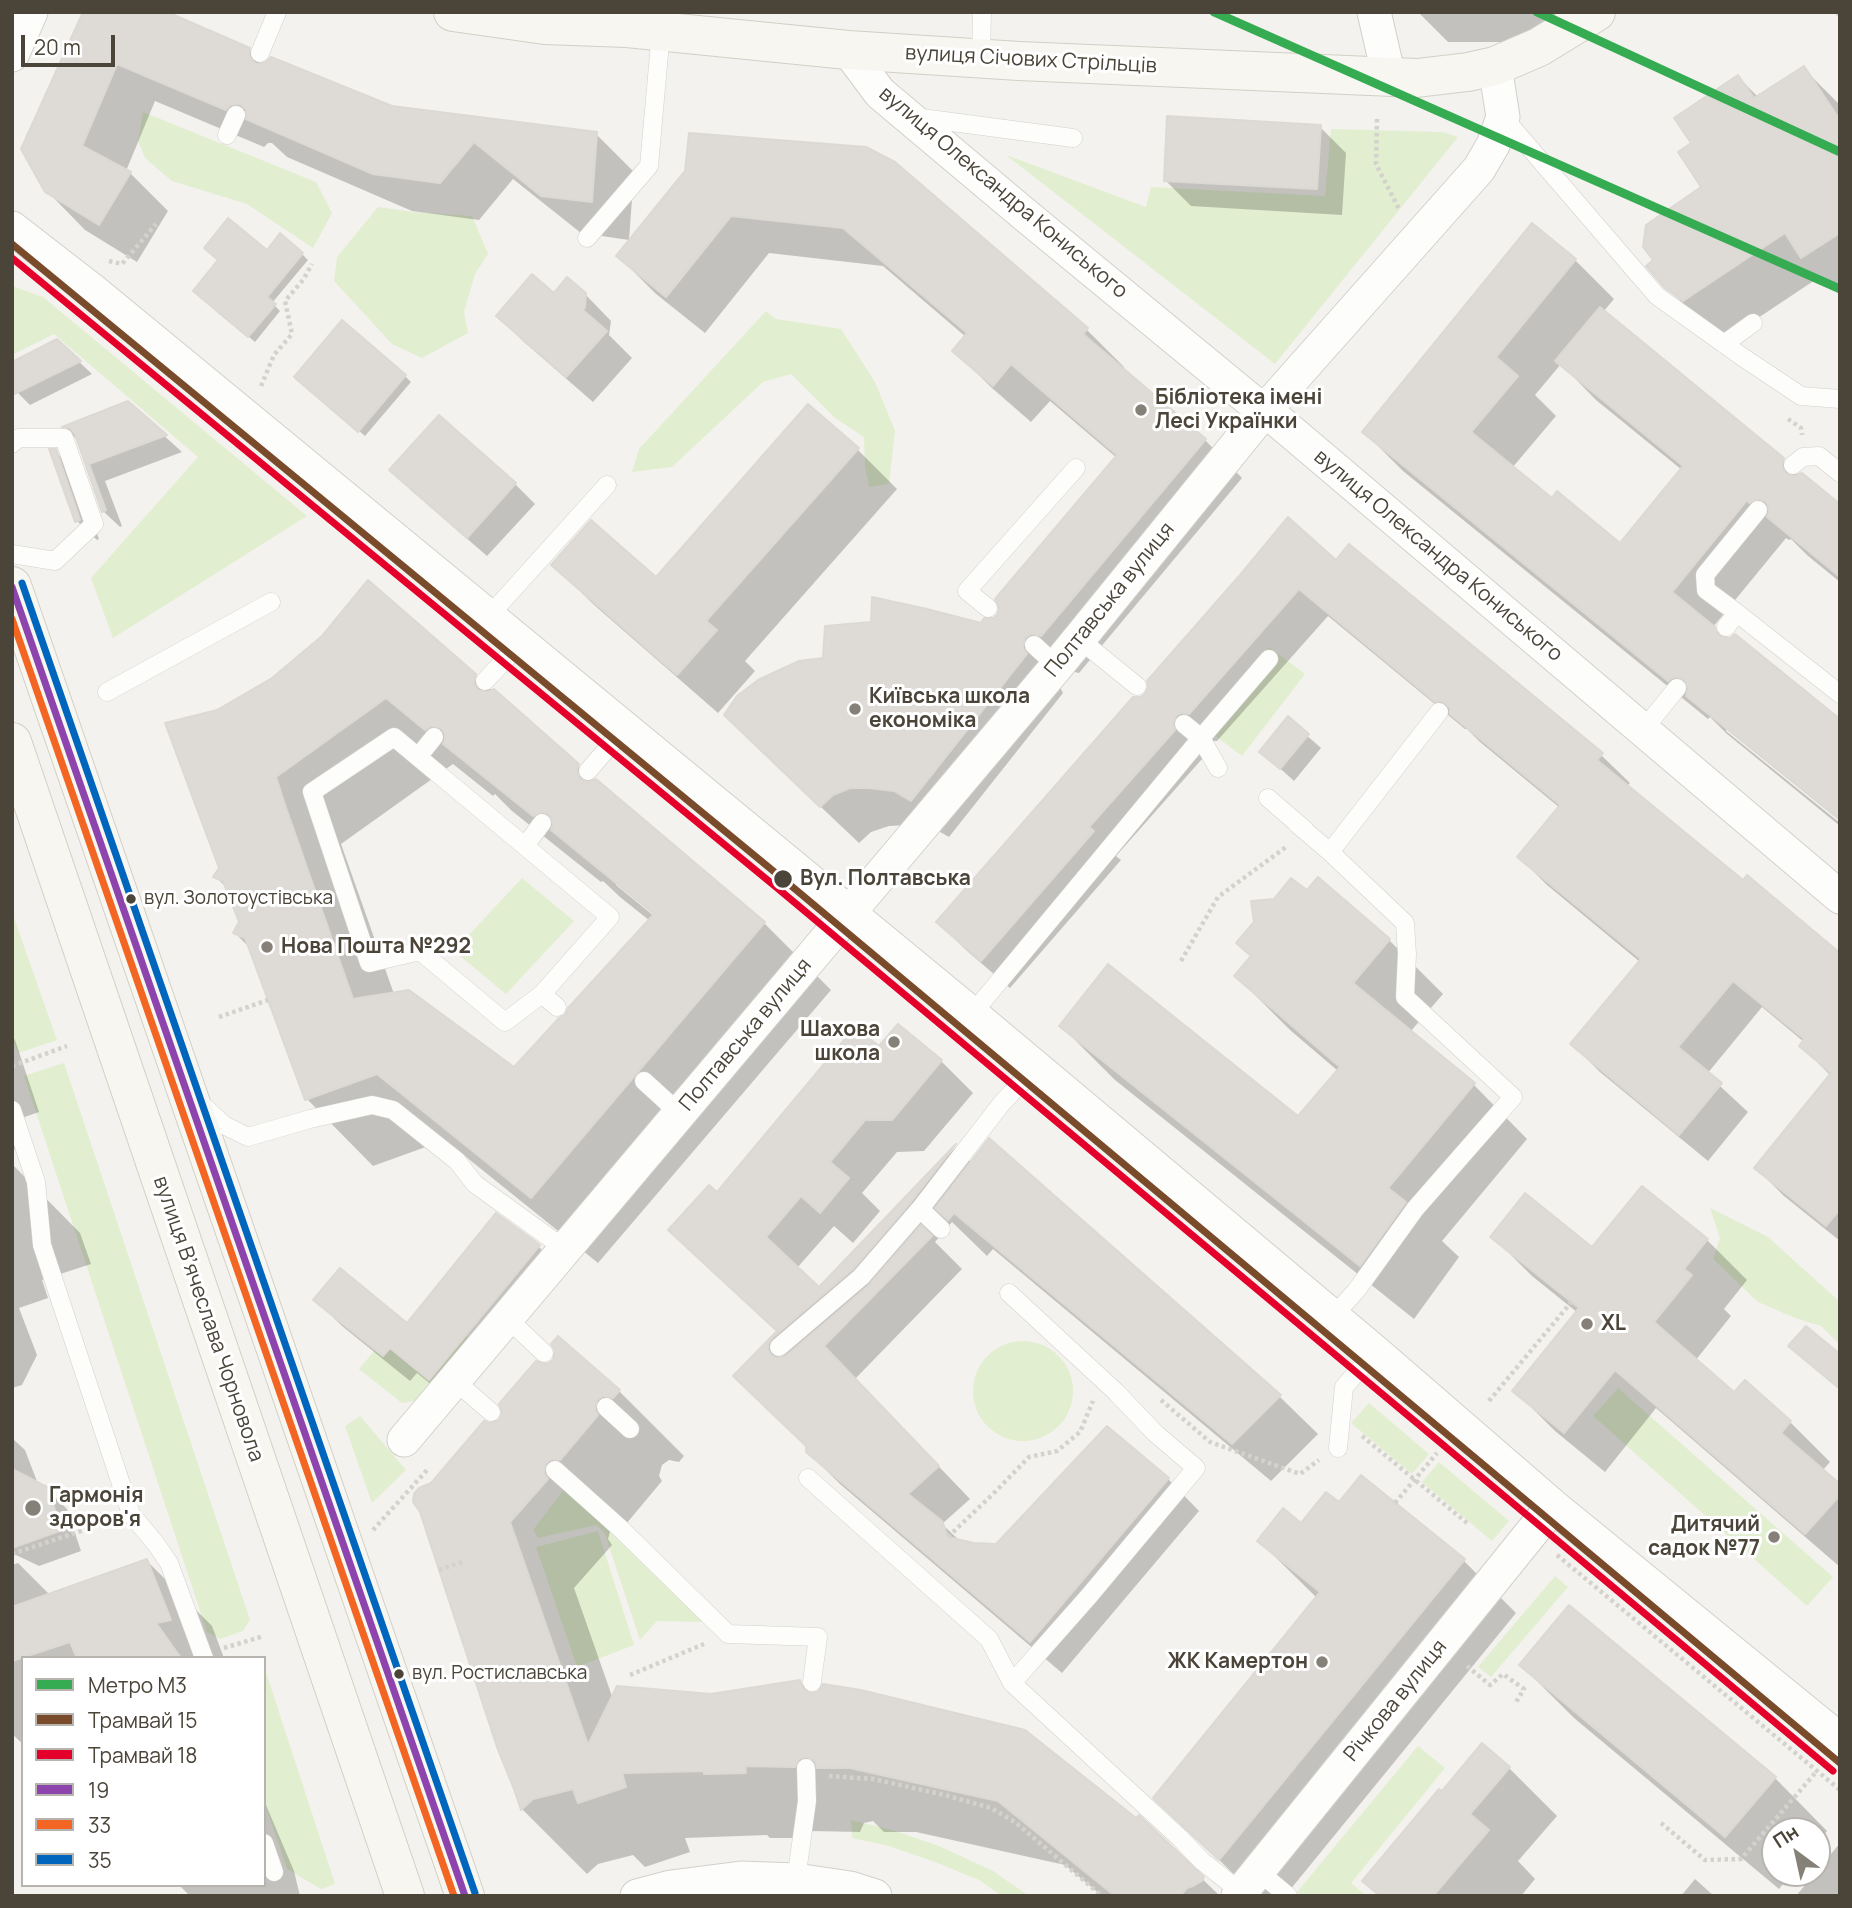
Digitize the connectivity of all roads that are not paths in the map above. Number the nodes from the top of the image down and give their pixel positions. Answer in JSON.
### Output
{"nodes":[{"id":1,"x":31,"y":12,"type":"edge"},
{"id":2,"x":277,"y":12,"type":"edge"},
{"id":3,"x":453,"y":12,"type":"edge"},
{"id":4,"x":982,"y":12,"type":"edge"},
{"id":5,"x":1374,"y":12,"type":"edge"},
{"id":6,"x":1596,"y":12,"type":"edge"},
{"id":7,"x":639,"y":24,"type":"edge"},
{"id":8,"x":848,"y":50,"type":"junction"},
{"id":9,"x":260,"y":53,"type":"dead end"},
{"id":10,"x":12,"y":55,"type":"edge"},
{"id":11,"x":981,"y":58,"type":"junction"},
{"id":12,"x":1495,"y":66,"type":"junction"},
{"id":13,"x":1389,"y":77,"type":"junction"},
{"id":14,"x":236,"y":115,"type":"dead end"},
{"id":15,"x":907,"y":116,"type":"junction"},
{"id":16,"x":1503,"y":117,"type":"junction"},
{"id":17,"x":227,"y":135,"type":"dead end"},
{"id":18,"x":1073,"y":138,"type":"dead end"},
{"id":19,"x":12,"y":228,"type":"edge"},
{"id":20,"x":587,"y":238,"type":"dead end"},
{"id":21,"x":1753,"y":323,"type":"dead end"},
{"id":22,"x":1724,"y":344,"type":"junction"},
{"id":23,"x":1840,"y":399,"type":"edge"},
{"id":24,"x":1265,"y":410,"type":"junction"},
{"id":25,"x":12,"y":444,"type":"edge"},
{"id":26,"x":1793,"y":466,"type":"dead end"},
{"id":27,"x":1076,"y":468,"type":"dead end"},
{"id":28,"x":1840,"y":473,"type":"edge"},
{"id":29,"x":607,"y":485,"type":"dead end"},
{"id":30,"x":1758,"y":510,"type":"dead end"},
{"id":31,"x":12,"y":554,"type":"edge"},
{"id":32,"x":12,"y":586,"type":"edge"},
{"id":33,"x":271,"y":602,"type":"dead end"},
{"id":34,"x":988,"y":608,"type":"dead end"},
{"id":35,"x":489,"y":616,"type":"junction"},
{"id":36,"x":1079,"y":639,"type":"junction"},
{"id":37,"x":521,"y":643,"type":"junction"},
{"id":38,"x":1269,"y":659,"type":"dead end"},
{"id":39,"x":485,"y":681,"type":"dead end"},
{"id":40,"x":1137,"y":686,"type":"dead end"},
{"id":41,"x":1677,"y":688,"type":"dead end"},
{"id":42,"x":107,"y":692,"type":"dead end"},
{"id":43,"x":1840,"y":694,"type":"edge"},
{"id":44,"x":1439,"y":712,"type":"dead end"},
{"id":45,"x":1184,"y":724,"type":"dead end"},
{"id":46,"x":625,"y":728,"type":"junction"},
{"id":47,"x":1643,"y":730,"type":"junction"},
{"id":48,"x":434,"y":737,"type":"dead end"},
{"id":49,"x":1201,"y":738,"type":"junction"},
{"id":50,"x":12,"y":742,"type":"edge"},
{"id":51,"x":418,"y":757,"type":"junction"},
{"id":52,"x":1218,"y":768,"type":"dead end"},
{"id":53,"x":588,"y":771,"type":"dead end"},
{"id":54,"x":1268,"y":798,"type":"dead end"},
{"id":55,"x":542,"y":824,"type":"dead end"},
{"id":56,"x":524,"y":846,"type":"junction"},
{"id":57,"x":1330,"y":852,"type":"junction"},
{"id":58,"x":1840,"y":897,"type":"edge"},
{"id":59,"x":849,"y":913,"type":"junction"},
{"id":60,"x":542,"y":994,"type":"junction"},
{"id":61,"x":557,"y":1007,"type":"dead end"},
{"id":62,"x":972,"y":1014,"type":"junction"},
{"id":63,"x":1035,"y":1068,"type":"junction"},
{"id":64,"x":179,"y":1069,"type":"junction"},
{"id":65,"x":644,"y":1081,"type":"dead end"},
{"id":66,"x":12,"y":1110,"type":"edge"},
{"id":67,"x":680,"y":1113,"type":"junction"},
{"id":68,"x":920,"y":1209,"type":"junction"},
{"id":69,"x":941,"y":1229,"type":"dead end"},
{"id":70,"x":565,"y":1249,"type":"junction"},
{"id":71,"x":1009,"y":1293,"type":"dead end"},
{"id":72,"x":1333,"y":1316,"type":"junction"},
{"id":73,"x":507,"y":1318,"type":"junction"},
{"id":74,"x":779,"y":1347,"type":"dead end"},
{"id":75,"x":1375,"y":1352,"type":"junction"},
{"id":76,"x":544,"y":1353,"type":"dead end"},
{"id":77,"x":454,"y":1380,"type":"junction"},
{"id":78,"x":606,"y":1407,"type":"dead end"},
{"id":79,"x":491,"y":1412,"type":"dead end"},
{"id":80,"x":630,"y":1429,"type":"dead end"},
{"id":81,"x":404,"y":1440,"type":"dead end"},
{"id":82,"x":1338,"y":1448,"type":"road end"},
{"id":83,"x":555,"y":1470,"type":"dead end"},
{"id":84,"x":808,"y":1478,"type":"dead end"},
{"id":85,"x":1553,"y":1506,"type":"junction"},
{"id":86,"x":204,"y":1656,"type":"edge"},
{"id":87,"x":812,"y":1682,"type":"dead end"},
{"id":88,"x":1012,"y":1683,"type":"junction"},
{"id":89,"x":1840,"y":1740,"type":"edge"},
{"id":90,"x":806,"y":1768,"type":"dead end"},
{"id":91,"x":266,"y":1849,"type":"edge"},
{"id":92,"x":274,"y":1872,"type":"dead end"},
{"id":93,"x":796,"y":1880,"type":"junction"},
{"id":94,"x":1246,"y":1887,"type":"edge"},
{"id":95,"x":405,"y":1896,"type":"edge"},
{"id":96,"x":465,"y":1896,"type":"edge"},
{"id":97,"x":637,"y":1896,"type":"edge"},
{"id":98,"x":874,"y":1896,"type":"edge"},
{"id":99,"x":1288,"y":1896,"type":"edge"}],
"edges":[{"from":1,"to":10,"type":"street"},
{"from":2,"to":9,"type":"lane"},
{"from":3,"to":7,"type":"main road","name":"вулиця Січових Стрільців"},
{"from":4,"to":11,"type":"lane"},
{"from":5,"to":13,"type":"street"},
{"from":6,"to":12,"type":"main road","name":"вулиця Січових Стрільців"},
{"from":7,"to":8,"type":"main road","name":"вулиця Січових Стрільців"},
{"from":7,"to":20,"type":"lane"},
{"from":8,"to":11,"type":"main road","name":"вулиця Січових Стрільців"},
{"from":8,"to":15,"type":"street","name":"вулиця Олександра Кониського"},
{"from":11,"to":13,"type":"main road","name":"вулиця Січових Стрільців"},
{"from":12,"to":13,"type":"main road","name":"вулиця Січових Стрільців"},
{"from":12,"to":16,"type":"street"},
{"from":14,"to":17,"type":"lane"},
{"from":15,"to":18,"type":"lane"},
{"from":15,"to":24,"type":"street","name":"вулиця Олександра Кониського"},
{"from":16,"to":22,"type":"lane"},
{"from":16,"to":24,"type":"street","name":"Полтавська вулиця"},
{"from":19,"to":35,"type":"street"},
{"from":21,"to":22,"type":"lane"},
{"from":22,"to":23,"type":"lane"},
{"from":24,"to":36,"type":"street","name":"Полтавська вулиця"},
{"from":24,"to":47,"type":"street","name":"вулиця Олександра Кониського"},
{"from":25,"to":31,"type":"lane"},
{"from":26,"to":28,"type":"lane"},
{"from":27,"to":34,"type":"lane"},
{"from":29,"to":35,"type":"lane"},
{"from":30,"to":43,"type":"lane"},
{"from":32,"to":64,"type":"main road"},
{"from":33,"to":42,"type":"lane"},
{"from":35,"to":37,"type":"street"},
{"from":36,"to":40,"type":"lane"},
{"from":36,"to":59,"type":"street","name":"Полтавська вулиця"},
{"from":37,"to":39,"type":"lane"},
{"from":37,"to":46,"type":"street"},
{"from":38,"to":49,"type":"lane"},
{"from":41,"to":47,"type":"lane"},
{"from":44,"to":57,"type":"lane"},
{"from":45,"to":49,"type":"lane"},
{"from":46,"to":53,"type":"lane"},
{"from":46,"to":59,"type":"street"},
{"from":47,"to":58,"type":"street","name":"вулиця Олександра Кониського"},
{"from":48,"to":51,"type":"lane"},
{"from":49,"to":52,"type":"lane"},
{"from":49,"to":62,"type":"lane"},
{"from":50,"to":95,"type":"main road","name":"вулиця Вʼячеслава Чорновола"},
{"from":51,"to":56,"type":"lane"},
{"from":51,"to":60,"type":"lane"},
{"from":54,"to":57,"type":"lane"},
{"from":55,"to":56,"type":"lane"},
{"from":56,"to":60,"type":"lane"},
{"from":57,"to":72,"type":"lane"},
{"from":59,"to":62,"type":"street"},
{"from":59,"to":67,"type":"street","name":"Полтавська вулиця"},
{"from":60,"to":61,"type":"lane"},
{"from":62,"to":63,"type":"street"},
{"from":63,"to":68,"type":"lane"},
{"from":63,"to":72,"type":"street"},
{"from":64,"to":70,"type":"lane"},
{"from":64,"to":96,"type":"main road"},
{"from":65,"to":67,"type":"lane"},
{"from":66,"to":86,"type":"lane"},
{"from":67,"to":70,"type":"street","name":"Полтавська вулиця"},
{"from":68,"to":69,"type":"lane"},
{"from":68,"to":74,"type":"lane"},
{"from":70,"to":73,"type":"street","name":"Полтавська вулиця"},
{"from":71,"to":88,"type":"lane"},
{"from":72,"to":75,"type":"street"},
{"from":73,"to":76,"type":"lane"},
{"from":73,"to":77,"type":"street","name":"Полтавська вулиця"},
{"from":75,"to":82,"type":"lane"},
{"from":75,"to":85,"type":"street"},
{"from":77,"to":79,"type":"lane"},
{"from":77,"to":81,"type":"street","name":"Полтавська вулиця"},
{"from":78,"to":80,"type":"lane"},
{"from":83,"to":87,"type":"lane"},
{"from":84,"to":88,"type":"lane"},
{"from":85,"to":89,"type":"street"},
{"from":85,"to":94,"type":"street","name":"Річкова вулиця"},
{"from":88,"to":94,"type":"lane"},
{"from":90,"to":93,"type":"lane"},
{"from":91,"to":92,"type":"lane"},
{"from":93,"to":97,"type":"street"},
{"from":93,"to":98,"type":"street"},
{"from":94,"to":99,"type":"lane"}]}
